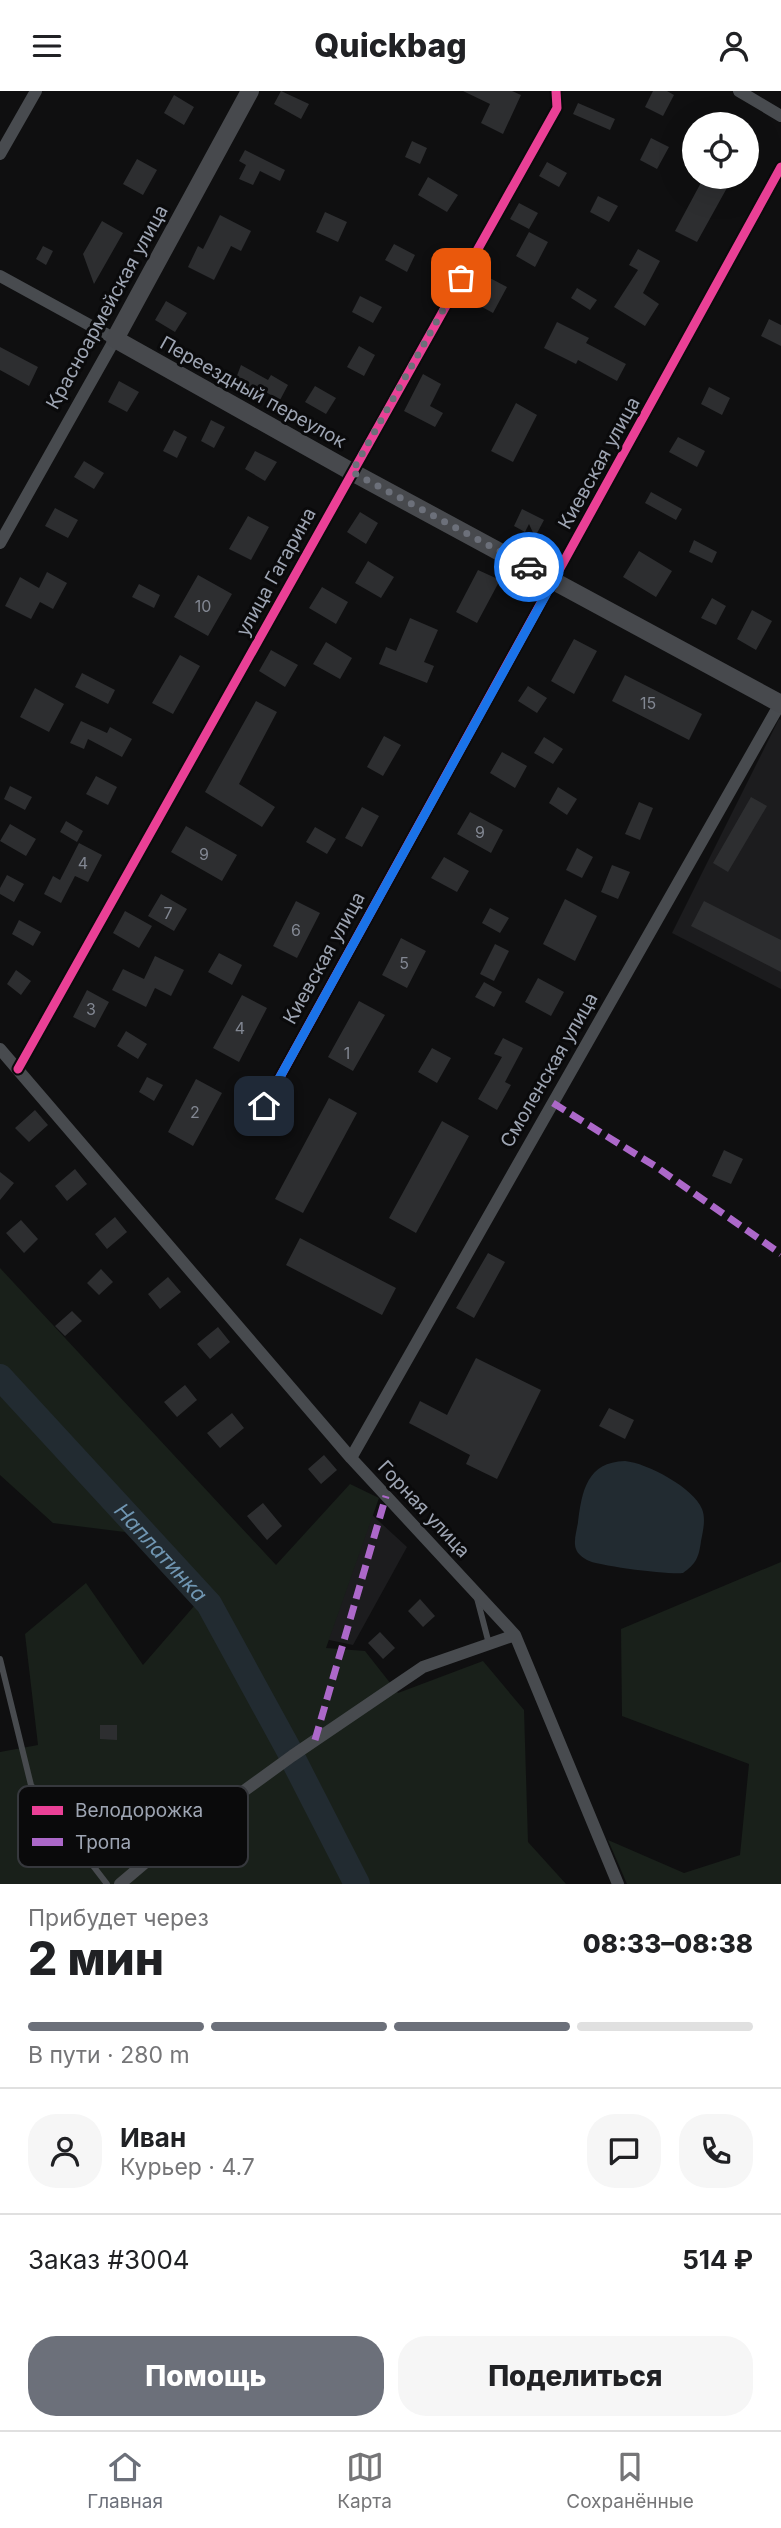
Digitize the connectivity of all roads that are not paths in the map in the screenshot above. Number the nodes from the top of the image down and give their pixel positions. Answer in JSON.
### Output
{"nodes":[{"id":1,"x":36,"y":91,"type":"edge"},
{"id":2,"x":250,"y":91,"type":"edge"},
{"id":3,"x":556,"y":91,"type":"edge"},
{"id":4,"x":739,"y":91,"type":"edge"},
{"id":5,"x":781,"y":116,"type":"edge"},
{"id":6,"x":0,"y":154,"type":"edge"},
{"id":7,"x":781,"y":167,"type":"edge"},
{"id":8,"x":0,"y":277,"type":"edge"},
{"id":9,"x":115,"y":339,"type":"junction"},
{"id":10,"x":352,"y":472,"type":"junction"},
{"id":11,"x":0,"y":543,"type":"edge"},
{"id":12,"x":554,"y":580,"type":"junction"},
{"id":13,"x":781,"y":703,"type":"edge"},
{"id":14,"x":0,"y":1049,"type":"edge"},
{"id":15,"x":18,"y":1069,"type":"junction"},
{"id":16,"x":264,"y":1106,"type":"dead end"},
{"id":17,"x":351,"y":1458,"type":"junction"},
{"id":18,"x":476,"y":1593,"type":"junction"},
{"id":19,"x":515,"y":1635,"type":"junction"},
{"id":20,"x":489,"y":1644,"type":"junction"},
{"id":21,"x":0,"y":1659,"type":"edge"},
{"id":22,"x":32,"y":1786,"type":"edge"},
{"id":23,"x":248,"y":1788,"type":"edge"},
{"id":24,"x":94,"y":1867,"type":"edge"},
{"id":25,"x":140,"y":1867,"type":"edge"},
{"id":26,"x":107,"y":1884,"type":"edge"},
{"id":27,"x":120,"y":1884,"type":"edge"},
{"id":28,"x":618,"y":1884,"type":"edge"}],
"edges":[{"from":1,"to":6,"type":"street"},
{"from":2,"to":9,"type":"street","name":"Красноармейская улица"},
{"from":3,"to":10,"type":"street","name":"улица Гагарина"},
{"from":4,"to":5,"type":"street"},
{"from":7,"to":12,"type":"street","name":"Киевская улица"},
{"from":8,"to":9,"type":"street","name":"Переездный переулок"},
{"from":9,"to":10,"type":"street","name":"Переездный переулок"},
{"from":9,"to":11,"type":"street","name":"Красноармейская улица"},
{"from":10,"to":12,"type":"street","name":"Переездный переулок"},
{"from":10,"to":15,"type":"street","name":"улица Гагарина"},
{"from":12,"to":13,"type":"street","name":"Переездный переулок"},
{"from":12,"to":16,"type":"street","name":"Киевская улица"},
{"from":13,"to":17,"type":"street","name":"Смоленская улица"},
{"from":14,"to":15,"type":"street","name":"Горная улица"},
{"from":15,"to":17,"type":"street","name":"Горная улица"},
{"from":17,"to":18,"type":"street","name":"Горная улица"},
{"from":18,"to":19,"type":"street","name":"Горная улица"},
{"from":18,"to":20,"type":"lane"},
{"from":19,"to":20,"type":"street"},
{"from":19,"to":28,"type":"street"},
{"from":20,"to":23,"type":"street"},
{"from":21,"to":22,"type":"lane"},
{"from":24,"to":26,"type":"lane"},
{"from":25,"to":27,"type":"street"}]}
